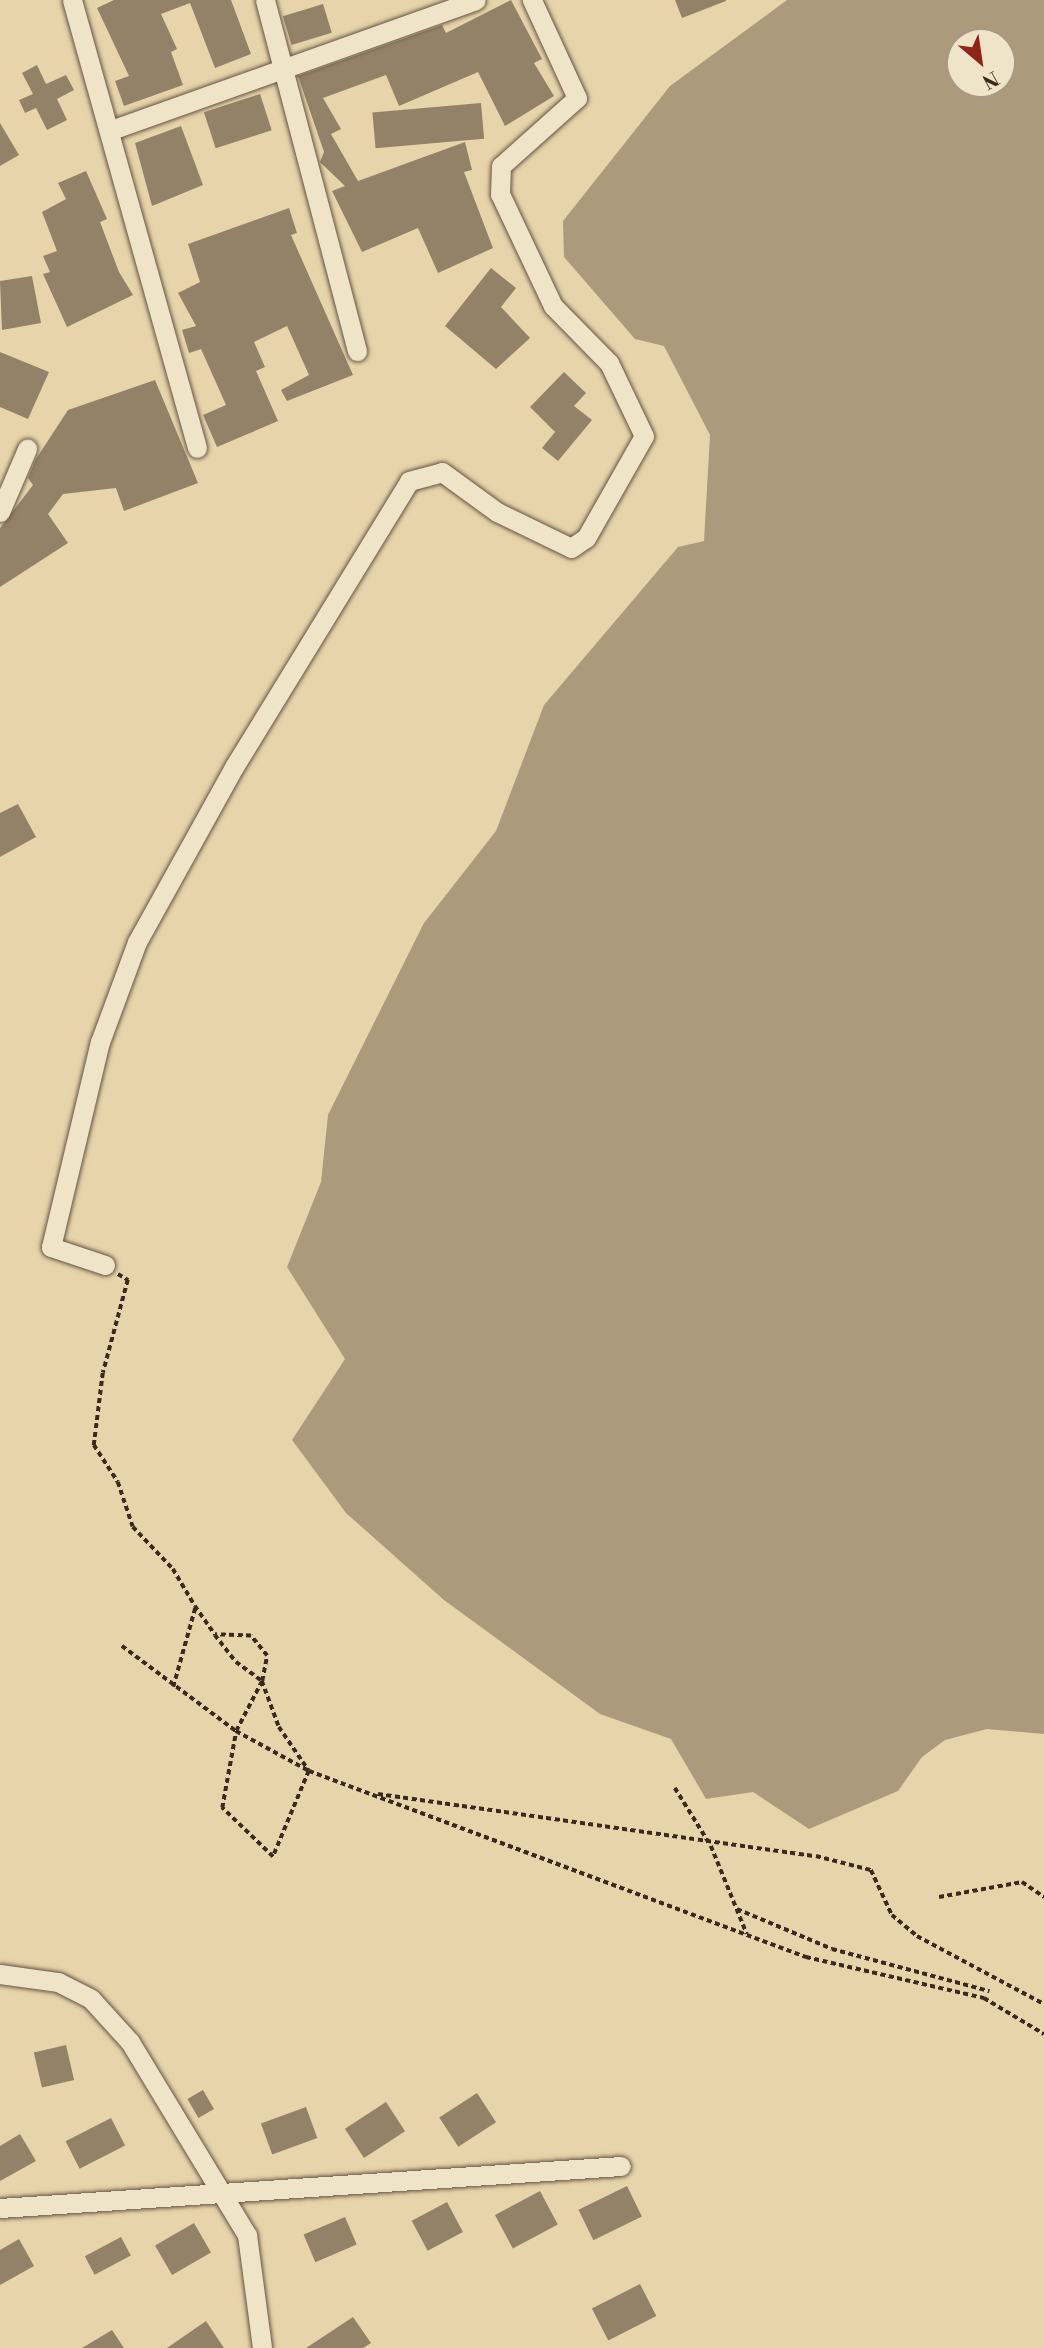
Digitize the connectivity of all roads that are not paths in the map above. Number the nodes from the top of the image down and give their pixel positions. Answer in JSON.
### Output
{"nodes":[{"id":1,"x":72,"y":0,"type":"edge"},
{"id":2,"x":265,"y":0,"type":"edge"},
{"id":3,"x":476,"y":0,"type":"edge"},
{"id":4,"x":532,"y":0,"type":"edge"},
{"id":5,"x":284,"y":66,"type":"junction"},
{"id":6,"x":111,"y":130,"type":"junction"},
{"id":7,"x":358,"y":351,"type":"dead end"},
{"id":8,"x":197,"y":448,"type":"dead end"},
{"id":9,"x":27,"y":449,"type":"dead end"},
{"id":10,"x":0,"y":512,"type":"edge"},
{"id":11,"x":105,"y":1265,"type":"road end"},
{"id":12,"x":0,"y":1974,"type":"edge"},
{"id":13,"x":621,"y":2166,"type":"dead end"},
{"id":14,"x":222,"y":2194,"type":"junction"},
{"id":15,"x":0,"y":2208,"type":"edge"},
{"id":16,"x":262,"y":2348,"type":"edge"}],
"edges":[{"from":1,"to":6,"type":"street"},
{"from":2,"to":5,"type":"street"},
{"from":3,"to":5,"type":"street"},
{"from":4,"to":11,"type":"street"},
{"from":5,"to":6,"type":"street"},
{"from":5,"to":7,"type":"street"},
{"from":6,"to":8,"type":"street"},
{"from":9,"to":10,"type":"street"},
{"from":12,"to":14,"type":"street"},
{"from":13,"to":14,"type":"street"},
{"from":14,"to":15,"type":"street"},
{"from":14,"to":16,"type":"street"}]}
